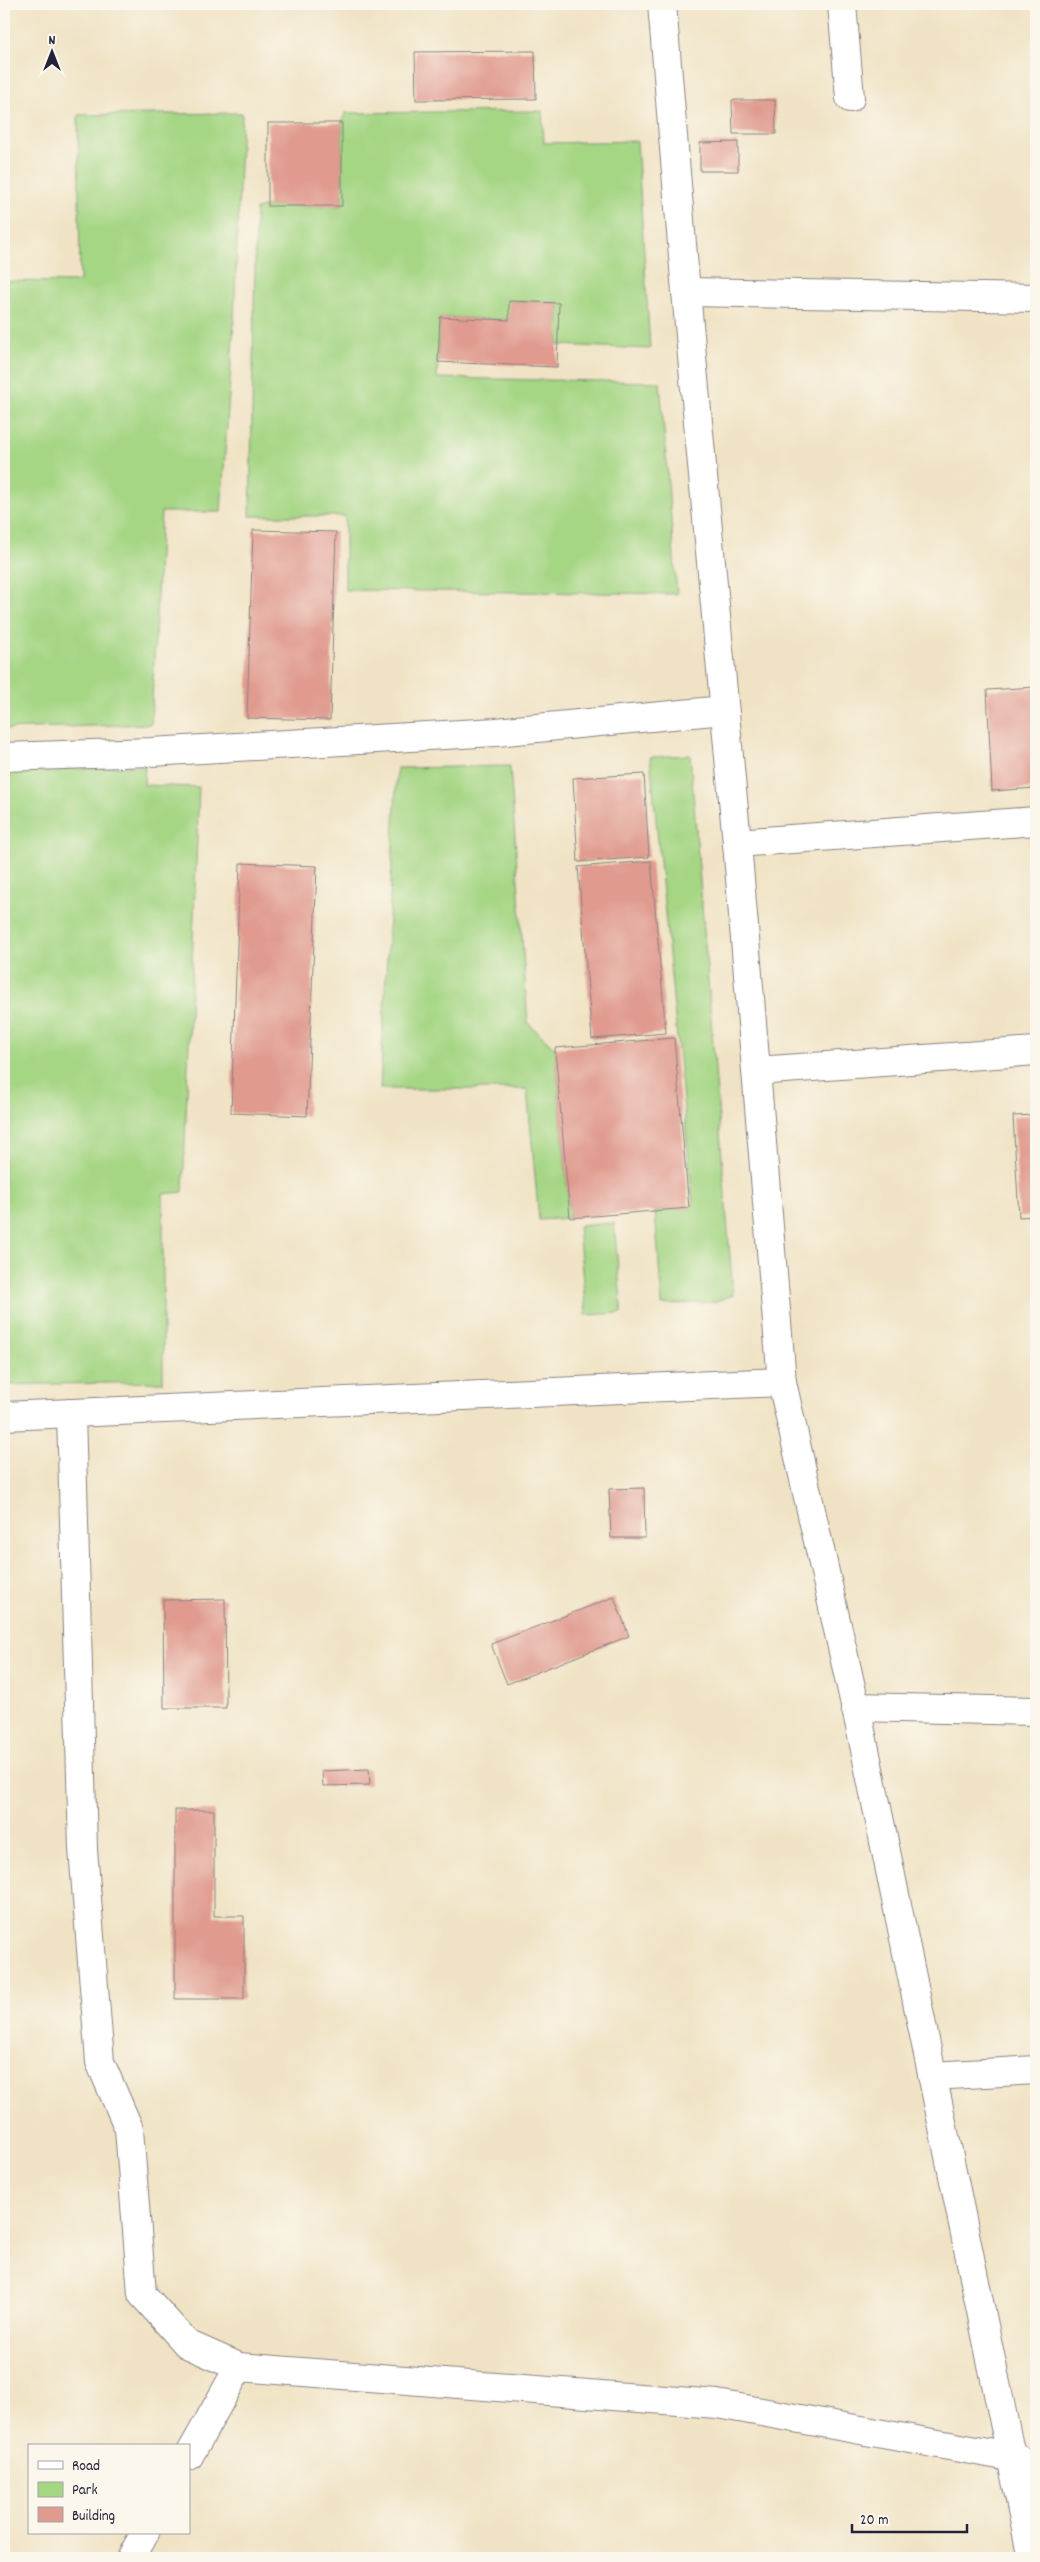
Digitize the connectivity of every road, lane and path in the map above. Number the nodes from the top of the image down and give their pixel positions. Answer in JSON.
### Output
{"nodes":[{"id":1,"x":662,"y":4,"type":"edge"},
{"id":2,"x":842,"y":4,"type":"edge"},
{"id":3,"x":850,"y":98,"type":"dead end"},
{"id":4,"x":686,"y":292,"type":"junction"},
{"id":5,"x":1036,"y":298,"type":"edge"},
{"id":6,"x":724,"y":710,"type":"junction"},
{"id":7,"x":4,"y":757,"type":"edge"},
{"id":8,"x":1036,"y":822,"type":"edge"},
{"id":9,"x":738,"y":843,"type":"junction"},
{"id":10,"x":1036,"y":1051,"type":"edge"},
{"id":11,"x":756,"y":1071,"type":"junction"},
{"id":12,"x":782,"y":1382,"type":"junction"},
{"id":13,"x":71,"y":1413,"type":"junction"},
{"id":14,"x":4,"y":1416,"type":"edge"},
{"id":15,"x":855,"y":1706,"type":"junction"},
{"id":16,"x":1036,"y":1711,"type":"edge"},
{"id":17,"x":1036,"y":2070,"type":"edge"},
{"id":18,"x":932,"y":2076,"type":"junction"},
{"id":19,"x":239,"y":2367,"type":"junction"},
{"id":20,"x":190,"y":2454,"type":"edge"},
{"id":21,"x":1010,"y":2457,"type":"junction"},
{"id":22,"x":1036,"y":2465,"type":"edge"},
{"id":23,"x":144,"y":2534,"type":"edge"},
{"id":24,"x":131,"y":2558,"type":"edge"},
{"id":25,"x":1032,"y":2558,"type":"edge"}],
"edges":[{"from":1,"to":4,"type":"lane"},
{"from":2,"to":3,"type":"lane"},
{"from":4,"to":5,"type":"lane"},
{"from":4,"to":6,"type":"lane"},
{"from":6,"to":7,"type":"lane"},
{"from":6,"to":9,"type":"lane"},
{"from":8,"to":9,"type":"lane"},
{"from":9,"to":11,"type":"lane"},
{"from":10,"to":11,"type":"lane"},
{"from":11,"to":12,"type":"lane"},
{"from":12,"to":13,"type":"lane"},
{"from":12,"to":15,"type":"lane"},
{"from":13,"to":14,"type":"lane"},
{"from":13,"to":19,"type":"lane"},
{"from":15,"to":16,"type":"lane"},
{"from":15,"to":18,"type":"lane"},
{"from":17,"to":18,"type":"lane"},
{"from":18,"to":21,"type":"lane"},
{"from":19,"to":20,"type":"lane"},
{"from":19,"to":21,"type":"lane"},
{"from":21,"to":22,"type":"lane"},
{"from":21,"to":25,"type":"lane"},
{"from":23,"to":24,"type":"lane"}]}
